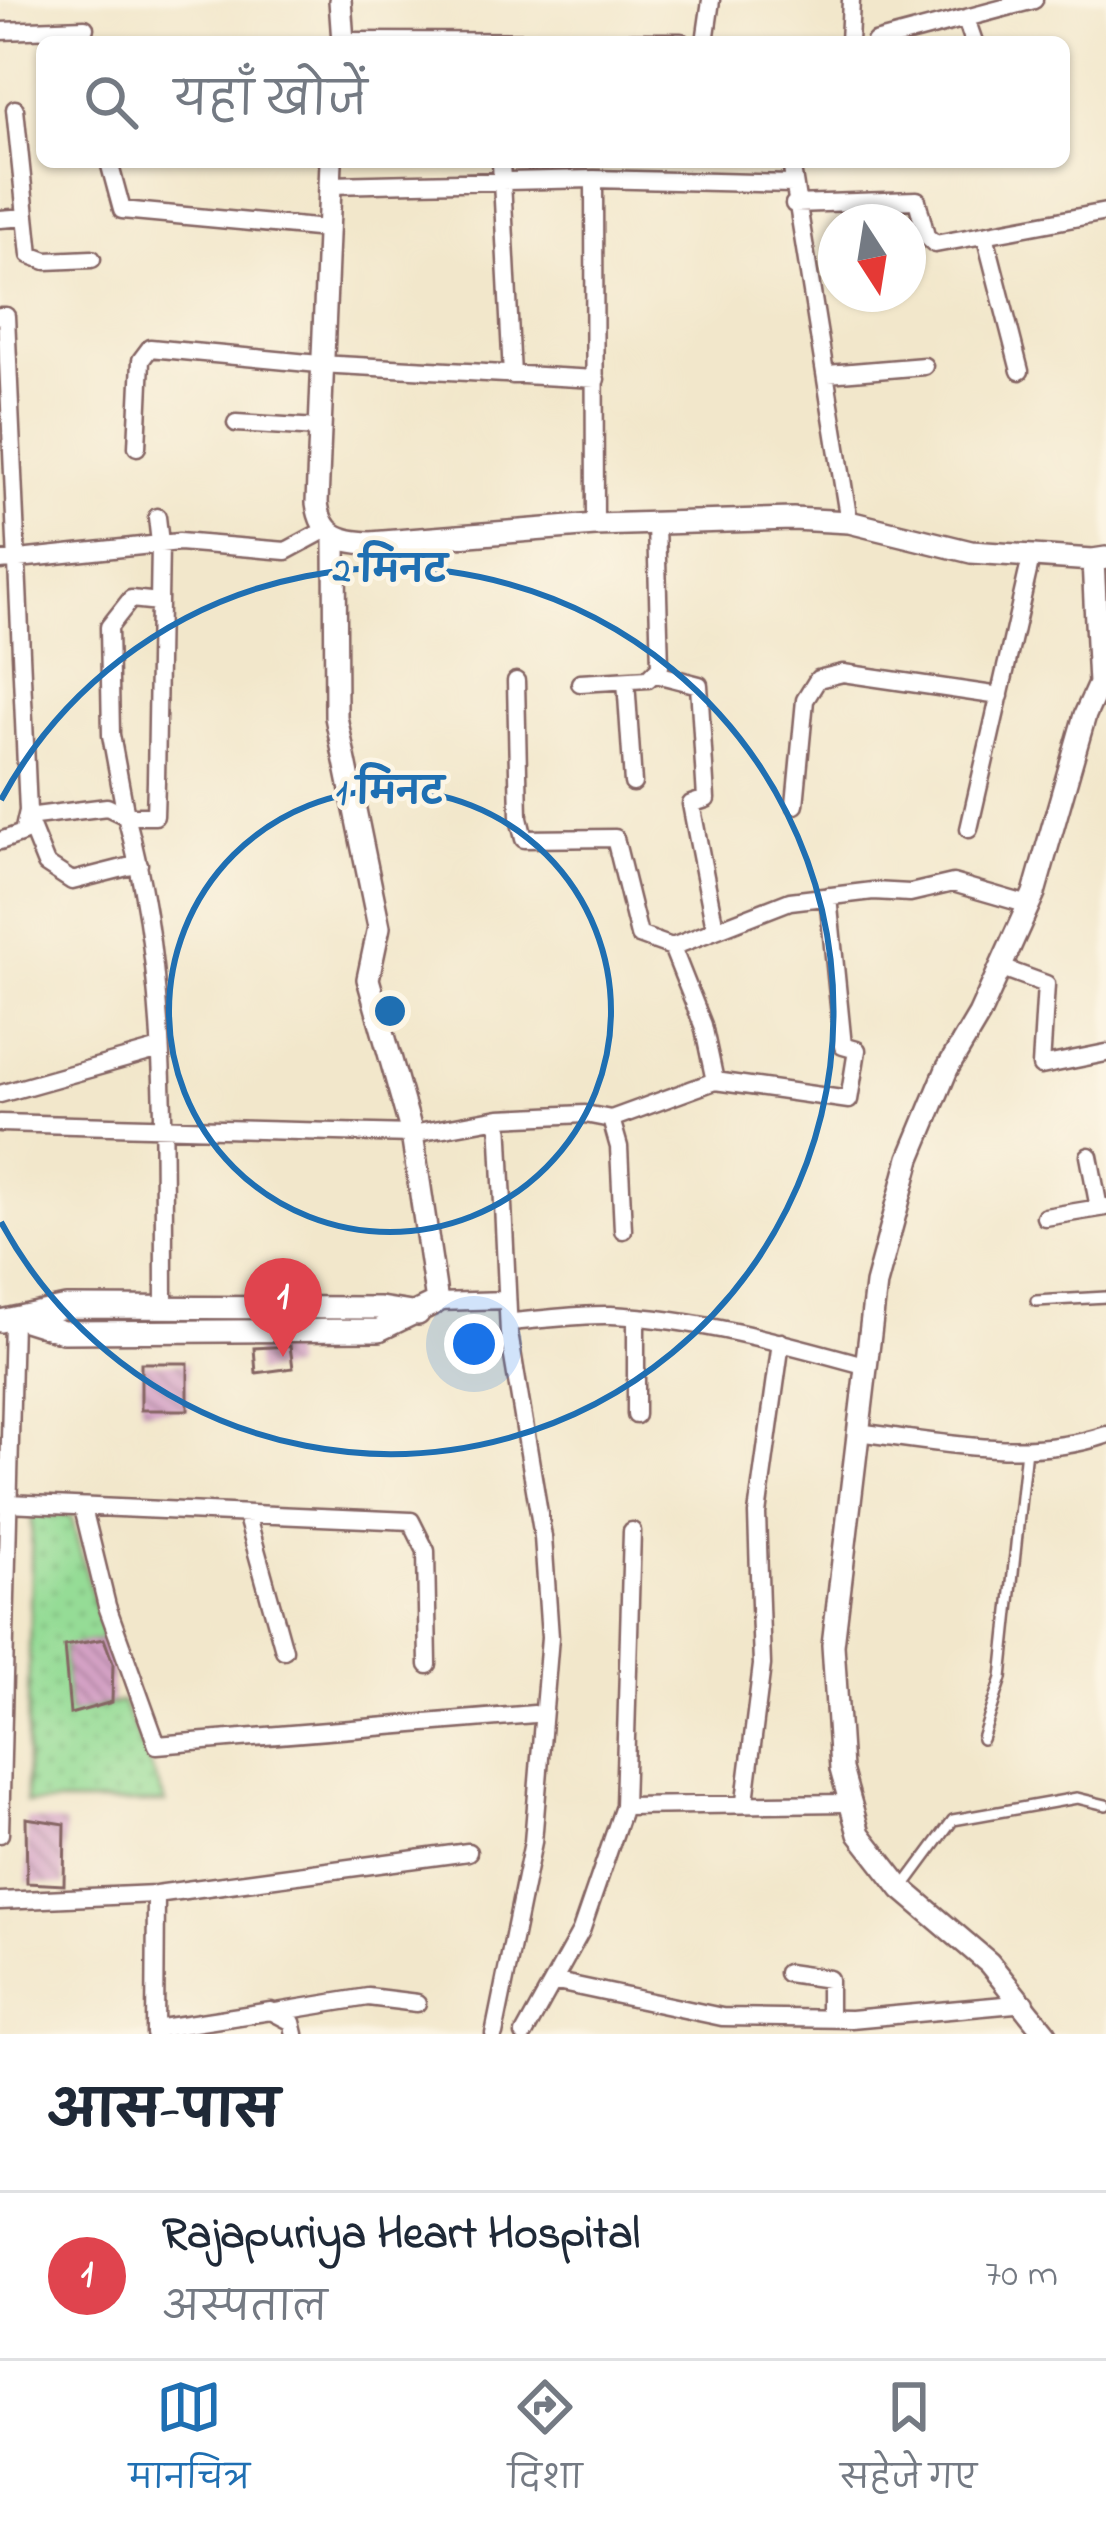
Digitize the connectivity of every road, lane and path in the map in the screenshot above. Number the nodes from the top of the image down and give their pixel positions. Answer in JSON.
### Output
{"nodes":[{"id":1,"x":340,"y":0,"type":"edge"},
{"id":2,"x":711,"y":0,"type":"edge"},
{"id":3,"x":851,"y":0,"type":"edge"},
{"id":4,"x":1034,"y":0,"type":"edge"},
{"id":5,"x":966,"y":19,"type":"junction"},
{"id":6,"x":85,"y":28,"type":"dead end"},
{"id":7,"x":0,"y":31,"type":"edge"},
{"id":8,"x":343,"y":36,"type":"edge"},
{"id":9,"x":706,"y":36,"type":"edge"},
{"id":10,"x":849,"y":36,"type":"edge"},
{"id":11,"x":898,"y":36,"type":"edge"},
{"id":12,"x":972,"y":36,"type":"edge"},
{"id":13,"x":15,"y":109,"type":"dead end"},
{"id":14,"x":112,"y":168,"type":"edge"},
{"id":15,"x":792,"y":168,"type":"edge"},
{"id":16,"x":502,"y":171,"type":"edge"},
{"id":17,"x":330,"y":174,"type":"edge"},
{"id":18,"x":594,"y":178,"type":"junction"},
{"id":19,"x":793,"y":184,"type":"junction"},
{"id":20,"x":794,"y":204,"type":"junction"},
{"id":21,"x":1106,"y":212,"type":"edge"},
{"id":22,"x":26,"y":218,"type":"junction"},
{"id":23,"x":0,"y":219,"type":"edge"},
{"id":24,"x":326,"y":229,"type":"junction"},
{"id":25,"x":985,"y":235,"type":"junction"},
{"id":26,"x":92,"y":259,"type":"dead end"},
{"id":27,"x":0,"y":316,"type":"edge"},
{"id":28,"x":319,"y":364,"type":"junction"},
{"id":29,"x":924,"y":366,"type":"dead end"},
{"id":30,"x":1020,"y":371,"type":"dead end"},
{"id":31,"x":828,"y":374,"type":"junction"},
{"id":32,"x":512,"y":375,"type":"junction"},
{"id":33,"x":596,"y":379,"type":"junction"},
{"id":34,"x":236,"y":423,"type":"dead end"},
{"id":35,"x":318,"y":428,"type":"junction"},
{"id":36,"x":137,"y":446,"type":"dead end"},
{"id":37,"x":158,"y":517,"type":"dead end"},
{"id":38,"x":849,"y":522,"type":"junction"},
{"id":39,"x":656,"y":524,"type":"junction"},
{"id":40,"x":596,"y":525,"type":"junction"},
{"id":41,"x":330,"y":534,"type":"junction"},
{"id":42,"x":160,"y":543,"type":"junction"},
{"id":43,"x":1031,"y":558,"type":"junction"},
{"id":44,"x":1100,"y":559,"type":"edge"},
{"id":45,"x":6,"y":560,"type":"edge"},
{"id":46,"x":159,"y":602,"type":"junction"},
{"id":47,"x":656,"y":674,"type":"junction"},
{"id":48,"x":1103,"y":680,"type":"edge"},
{"id":49,"x":516,"y":681,"type":"dead end"},
{"id":50,"x":626,"y":681,"type":"junction"},
{"id":51,"x":580,"y":683,"type":"dead end"},
{"id":52,"x":1000,"y":696,"type":"junction"},
{"id":53,"x":633,"y":783,"type":"dead end"},
{"id":54,"x":795,"y":805,"type":"dead end"},
{"id":55,"x":125,"y":816,"type":"junction"},
{"id":56,"x":27,"y":817,"type":"junction"},
{"id":57,"x":970,"y":829,"type":"dead end"},
{"id":58,"x":0,"y":841,"type":"edge"},
{"id":59,"x":139,"y":864,"type":"junction"},
{"id":60,"x":828,"y":896,"type":"junction"},
{"id":61,"x":1029,"y":905,"type":"junction"},
{"id":62,"x":715,"y":928,"type":"junction"},
{"id":63,"x":672,"y":947,"type":"junction"},
{"id":64,"x":1002,"y":968,"type":"junction"},
{"id":65,"x":160,"y":1049,"type":"junction"},
{"id":66,"x":1106,"y":1053,"type":"edge"},
{"id":67,"x":715,"y":1081,"type":"junction"},
{"id":68,"x":0,"y":1094,"type":"edge"},
{"id":69,"x":500,"y":1118,"type":"junction"},
{"id":70,"x":611,"y":1119,"type":"junction"},
{"id":71,"x":0,"y":1123,"type":"edge"},
{"id":72,"x":163,"y":1129,"type":"junction"},
{"id":73,"x":412,"y":1134,"type":"junction"},
{"id":74,"x":1089,"y":1156,"type":"dead end"},
{"id":75,"x":1102,"y":1207,"type":"edge"},
{"id":76,"x":1045,"y":1217,"type":"dead end"},
{"id":77,"x":623,"y":1230,"type":"dead end"},
{"id":78,"x":1106,"y":1297,"type":"edge"},
{"id":79,"x":507,"y":1300,"type":"junction"},
{"id":80,"x":1036,"y":1301,"type":"dead end"},
{"id":81,"x":164,"y":1306,"type":"junction"},
{"id":82,"x":428,"y":1308,"type":"junction"},
{"id":83,"x":637,"y":1318,"type":"junction"},
{"id":84,"x":13,"y":1320,"type":"edge"},
{"id":85,"x":509,"y":1322,"type":"junction"},
{"id":86,"x":781,"y":1342,"type":"junction"},
{"id":87,"x":864,"y":1365,"type":"junction"},
{"id":88,"x":636,"y":1415,"type":"dead end"},
{"id":89,"x":857,"y":1432,"type":"junction"},
{"id":90,"x":1106,"y":1435,"type":"edge"},
{"id":91,"x":1026,"y":1449,"type":"junction"},
{"id":92,"x":8,"y":1503,"type":"junction"},
{"id":93,"x":83,"y":1508,"type":"junction"},
{"id":94,"x":247,"y":1517,"type":"junction"},
{"id":95,"x":632,"y":1531,"type":"dead end"},
{"id":96,"x":284,"y":1650,"type":"dead end"},
{"id":97,"x":428,"y":1665,"type":"dead end"},
{"id":98,"x":534,"y":1714,"type":"dead end"},
{"id":99,"x":982,"y":1739,"type":"dead end"},
{"id":100,"x":746,"y":1801,"type":"junction"},
{"id":101,"x":847,"y":1803,"type":"junction"},
{"id":102,"x":624,"y":1805,"type":"junction"},
{"id":103,"x":1106,"y":1805,"type":"edge"},
{"id":104,"x":0,"y":1834,"type":"edge"},
{"id":105,"x":468,"y":1852,"type":"dead end"},
{"id":106,"x":902,"y":1889,"type":"junction"},
{"id":107,"x":156,"y":1894,"type":"junction"},
{"id":108,"x":0,"y":1901,"type":"edge"},
{"id":109,"x":787,"y":1973,"type":"dead end"},
{"id":110,"x":557,"y":1982,"type":"junction"},
{"id":111,"x":417,"y":2003,"type":"dead end"},
{"id":112,"x":1026,"y":2003,"type":"junction"},
{"id":113,"x":276,"y":2012,"type":"junction"},
{"id":114,"x":829,"y":2019,"type":"junction"},
{"id":115,"x":767,"y":2026,"type":"edge"},
{"id":116,"x":155,"y":2032,"type":"edge"},
{"id":117,"x":295,"y":2034,"type":"edge"},
{"id":118,"x":494,"y":2034,"type":"edge"},
{"id":119,"x":524,"y":2034,"type":"edge"},
{"id":120,"x":1046,"y":2034,"type":"edge"}],
"edges":[{"from":1,"to":8,"type":"street"},
{"from":2,"to":9,"type":"street"},
{"from":3,"to":10,"type":"street"},
{"from":4,"to":5,"type":"street"},
{"from":5,"to":11,"type":"street"},
{"from":5,"to":12,"type":"street"},
{"from":6,"to":7,"type":"street"},
{"from":13,"to":22,"type":"street"},
{"from":14,"to":24,"type":"street"},
{"from":15,"to":19,"type":"street"},
{"from":16,"to":17,"type":"street"},
{"from":16,"to":18,"type":"street"},
{"from":16,"to":32,"type":"street"},
{"from":17,"to":24,"type":"street"},
{"from":18,"to":19,"type":"street"},
{"from":18,"to":33,"type":"street"},
{"from":19,"to":20,"type":"street"},
{"from":20,"to":25,"type":"street"},
{"from":20,"to":31,"type":"street"},
{"from":21,"to":25,"type":"street"},
{"from":22,"to":23,"type":"street"},
{"from":22,"to":26,"type":"street"},
{"from":24,"to":28,"type":"street"},
{"from":25,"to":30,"type":"street"},
{"from":27,"to":45,"type":"street"},
{"from":28,"to":32,"type":"street"},
{"from":28,"to":35,"type":"street"},
{"from":28,"to":36,"type":"street"},
{"from":29,"to":31,"type":"street"},
{"from":31,"to":38,"type":"street"},
{"from":32,"to":33,"type":"street"},
{"from":33,"to":40,"type":"street"},
{"from":34,"to":35,"type":"street"},
{"from":35,"to":41,"type":"street"},
{"from":37,"to":42,"type":"street"},
{"from":38,"to":39,"type":"street"},
{"from":38,"to":43,"type":"street"},
{"from":39,"to":40,"type":"street"},
{"from":39,"to":47,"type":"street"},
{"from":40,"to":41,"type":"street"},
{"from":41,"to":42,"type":"street"},
{"from":41,"to":73,"type":"street"},
{"from":42,"to":45,"type":"street"},
{"from":42,"to":46,"type":"street"},
{"from":43,"to":44,"type":"street"},
{"from":43,"to":52,"type":"street"},
{"from":44,"to":48,"type":"street"},
{"from":45,"to":56,"type":"street"},
{"from":46,"to":55,"type":"street"},
{"from":46,"to":55,"type":"street"},
{"from":47,"to":50,"type":"street"},
{"from":47,"to":62,"type":"street"},
{"from":48,"to":61,"type":"street"},
{"from":49,"to":63,"type":"street"},
{"from":50,"to":51,"type":"street"},
{"from":50,"to":53,"type":"street"},
{"from":52,"to":54,"type":"street"},
{"from":52,"to":57,"type":"street"},
{"from":55,"to":56,"type":"street"},
{"from":55,"to":59,"type":"street"},
{"from":56,"to":58,"type":"street"},
{"from":56,"to":59,"type":"street"},
{"from":59,"to":65,"type":"street"},
{"from":60,"to":61,"type":"street"},
{"from":60,"to":62,"type":"street"},
{"from":60,"to":67,"type":"street"},
{"from":61,"to":64,"type":"street"},
{"from":62,"to":63,"type":"street"},
{"from":63,"to":67,"type":"street"},
{"from":64,"to":66,"type":"street"},
{"from":64,"to":87,"type":"street"},
{"from":65,"to":68,"type":"street"},
{"from":65,"to":72,"type":"street"},
{"from":67,"to":70,"type":"street"},
{"from":69,"to":70,"type":"street"},
{"from":69,"to":73,"type":"street"},
{"from":69,"to":79,"type":"street"},
{"from":70,"to":77,"type":"street"},
{"from":71,"to":72,"type":"street"},
{"from":72,"to":73,"type":"street"},
{"from":72,"to":81,"type":"street"},
{"from":73,"to":82,"type":"street"},
{"from":74,"to":75,"type":"street"},
{"from":75,"to":76,"type":"street"},
{"from":78,"to":80,"type":"lane"},
{"from":79,"to":82,"type":"street"},
{"from":79,"to":85,"type":"street"},
{"from":81,"to":82,"type":"street"},
{"from":81,"to":84,"type":"street"},
{"from":82,"to":84,"type":"street"},
{"from":83,"to":85,"type":"street"},
{"from":83,"to":86,"type":"street"},
{"from":83,"to":88,"type":"street"},
{"from":84,"to":92,"type":"street"},
{"from":85,"to":118,"type":"street"},
{"from":86,"to":87,"type":"street"},
{"from":86,"to":100,"type":"street"},
{"from":87,"to":89,"type":"street"},
{"from":89,"to":91,"type":"street"},
{"from":89,"to":101,"type":"street"},
{"from":90,"to":91,"type":"street"},
{"from":91,"to":99,"type":"lane"},
{"from":92,"to":93,"type":"street"},
{"from":92,"to":104,"type":"street"},
{"from":93,"to":94,"type":"street"},
{"from":93,"to":98,"type":"street"},
{"from":94,"to":96,"type":"street"},
{"from":94,"to":97,"type":"street"},
{"from":95,"to":102,"type":"street"},
{"from":100,"to":101,"type":"street"},
{"from":100,"to":102,"type":"street"},
{"from":101,"to":106,"type":"street"},
{"from":102,"to":110,"type":"street"},
{"from":103,"to":106,"type":"lane"},
{"from":105,"to":107,"type":"street"},
{"from":106,"to":112,"type":"street"},
{"from":107,"to":108,"type":"street"},
{"from":107,"to":116,"type":"street"},
{"from":109,"to":114,"type":"street"},
{"from":110,"to":115,"type":"street"},
{"from":110,"to":119,"type":"street"},
{"from":111,"to":113,"type":"street"},
{"from":112,"to":114,"type":"street"},
{"from":112,"to":120,"type":"street"},
{"from":113,"to":116,"type":"street"},
{"from":113,"to":117,"type":"street"},
{"from":114,"to":115,"type":"street"}]}
